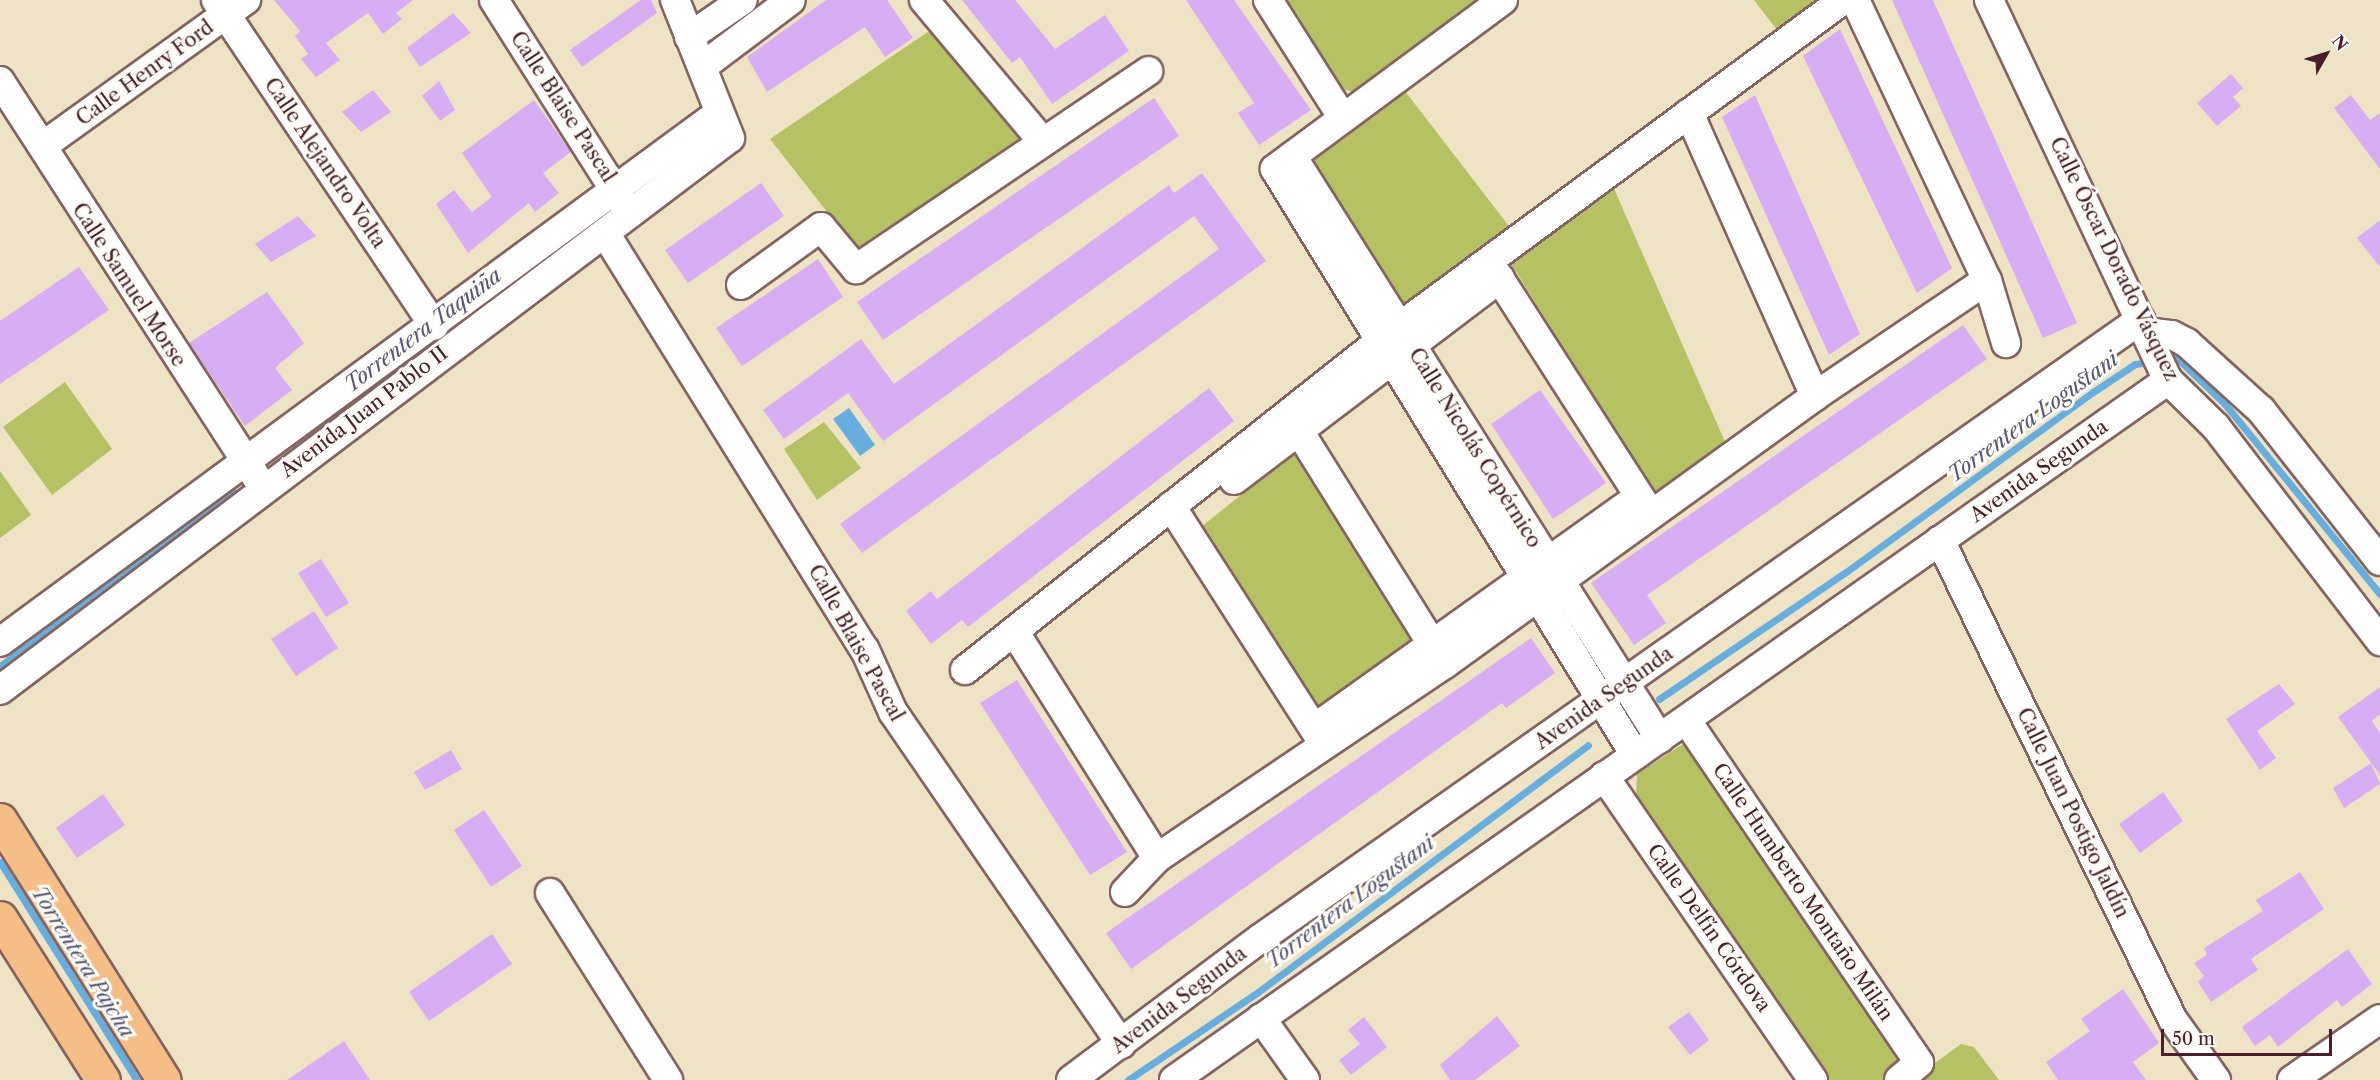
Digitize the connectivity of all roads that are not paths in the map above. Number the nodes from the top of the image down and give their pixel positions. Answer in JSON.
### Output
{"nodes":[{"id":1,"x":494,"y":0,"type":"edge"},
{"id":2,"x":675,"y":0,"type":"edge"},
{"id":3,"x":743,"y":0,"type":"edge"},
{"id":4,"x":791,"y":0,"type":"edge"},
{"id":5,"x":924,"y":0,"type":"edge"},
{"id":6,"x":1268,"y":0,"type":"edge"},
{"id":7,"x":1503,"y":0,"type":"edge"},
{"id":8,"x":1843,"y":0,"type":"edge"},
{"id":9,"x":1855,"y":0,"type":"edge"},
{"id":10,"x":1989,"y":0,"type":"edge"},
{"id":11,"x":229,"y":5,"type":"edge"},
{"id":12,"x":689,"y":38,"type":"junction"},
{"id":13,"x":702,"y":67,"type":"junction"},
{"id":14,"x":1148,"y":71,"type":"dead end"},
{"id":15,"x":0,"y":81,"type":"edge"},
{"id":16,"x":718,"y":112,"type":"junction"},
{"id":17,"x":1689,"y":113,"type":"junction"},
{"id":18,"x":1343,"y":118,"type":"junction"},
{"id":19,"x":1042,"y":142,"type":"junction"},
{"id":20,"x":44,"y":145,"type":"junction"},
{"id":21,"x":615,"y":187,"type":"junction"},
{"id":22,"x":629,"y":215,"type":"junction"},
{"id":23,"x":605,"y":233,"type":"junction"},
{"id":24,"x":1494,"y":269,"type":"junction"},
{"id":25,"x":1987,"y":280,"type":"junction"},
{"id":26,"x":741,"y":285,"type":"dead end"},
{"id":27,"x":434,"y":326,"type":"junction"},
{"id":28,"x":1395,"y":343,"type":"junction"},
{"id":29,"x":2006,"y":343,"type":"dead end"},
{"id":30,"x":2154,"y":349,"type":"junction"},
{"id":31,"x":1815,"y":396,"type":"junction"},
{"id":32,"x":1294,"y":422,"type":"junction"},
{"id":33,"x":245,"y":464,"type":"junction"},
{"id":34,"x":263,"y":487,"type":"junction"},
{"id":35,"x":1645,"y":507,"type":"junction"},
{"id":36,"x":1176,"y":514,"type":"junction"},
{"id":37,"x":1940,"y":540,"type":"junction"},
{"id":38,"x":2380,"y":561,"type":"edge"},
{"id":39,"x":1542,"y":580,"type":"junction"},
{"id":40,"x":1014,"y":631,"type":"junction"},
{"id":41,"x":2380,"y":641,"type":"edge"},
{"id":42,"x":0,"y":642,"type":"edge"},
{"id":43,"x":1439,"y":654,"type":"junction"},
{"id":44,"x":965,"y":670,"type":"dead end"},
{"id":45,"x":1624,"y":686,"type":"junction"},
{"id":46,"x":0,"y":690,"type":"edge"},
{"id":47,"x":1600,"y":701,"type":"junction"},
{"id":48,"x":1687,"y":720,"type":"junction"},
{"id":49,"x":1319,"y":736,"type":"junction"},
{"id":50,"x":1660,"y":739,"type":"junction"},
{"id":51,"x":1635,"y":755,"type":"junction"},
{"id":52,"x":1604,"y":776,"type":"junction"},
{"id":53,"x":0,"y":820,"type":"edge"},
{"id":54,"x":1157,"y":858,"type":"junction"},
{"id":55,"x":1125,"y":892,"type":"dead end"},
{"id":56,"x":550,"y":893,"type":"dead end"},
{"id":57,"x":0,"y":918,"type":"edge"},
{"id":58,"x":1261,"y":1018,"type":"junction"},
{"id":59,"x":2380,"y":1019,"type":"edge"},
{"id":60,"x":1121,"y":1044,"type":"junction"},
{"id":61,"x":1909,"y":1072,"type":"edge"},
{"id":62,"x":102,"y":1080,"type":"edge"},
{"id":63,"x":164,"y":1080,"type":"edge"},
{"id":64,"x":668,"y":1080,"type":"edge"},
{"id":65,"x":1071,"y":1080,"type":"edge"},
{"id":66,"x":1174,"y":1080,"type":"edge"},
{"id":67,"x":1305,"y":1080,"type":"edge"},
{"id":68,"x":1813,"y":1080,"type":"edge"},
{"id":69,"x":2216,"y":1080,"type":"edge"},
{"id":70,"x":2292,"y":1080,"type":"edge"}],
"edges":[{"from":1,"to":21,"type":"street","name":"Calle Blaise Pascal"},
{"from":2,"to":12,"type":"street"},
{"from":3,"to":12,"type":"street"},
{"from":4,"to":13,"type":"street"},
{"from":5,"to":19,"type":"street"},
{"from":6,"to":18,"type":"street"},
{"from":7,"to":18,"type":"street"},
{"from":8,"to":17,"type":"street"},
{"from":9,"to":25,"type":"street"},
{"from":10,"to":30,"type":"street","name":"Calle Óscar Dorado Vásquez"},
{"from":11,"to":20,"type":"street","name":"Calle Henry Ford"},
{"from":11,"to":27,"type":"street","name":"Calle Alejandro Volta"},
{"from":12,"to":13,"type":"street"},
{"from":13,"to":16,"type":"street"},
{"from":14,"to":19,"type":"street"},
{"from":15,"to":20,"type":"street","name":"Calle Samuel Morse"},
{"from":16,"to":21,"type":"street","name":"Avenida Juan Pablo II"},
{"from":16,"to":22,"type":"street","name":"Avenida Juan Pablo II"},
{"from":17,"to":24,"type":"street"},
{"from":17,"to":31,"type":"street"},
{"from":18,"to":28,"type":"street","name":"Calle Nicolás Copérnico"},
{"from":19,"to":26,"type":"street"},
{"from":20,"to":33,"type":"street","name":"Calle Samuel Morse"},
{"from":21,"to":22,"type":"street","name":"Calle Blaise Pascal"},
{"from":21,"to":27,"type":"street","name":"Avenida Juan Pablo II"},
{"from":22,"to":23,"type":"street","name":"Avenida Juan Pablo II"},
{"from":23,"to":34,"type":"street","name":"Avenida Juan Pablo II"},
{"from":23,"to":60,"type":"street","name":"Calle Blaise Pascal"},
{"from":24,"to":28,"type":"street"},
{"from":24,"to":35,"type":"street"},
{"from":25,"to":29,"type":"street"},
{"from":25,"to":31,"type":"street"},
{"from":27,"to":33,"type":"street","name":"Avenida Juan Pablo II"},
{"from":28,"to":32,"type":"street"},
{"from":28,"to":39,"type":"street","name":"Calle Nicolás Copérnico"},
{"from":30,"to":37,"type":"street","name":"Avenida Segunda"},
{"from":30,"to":38,"type":"street"},
{"from":30,"to":41,"type":"street","name":"Calle Óscar Dorado Vásquez"},
{"from":30,"to":45,"type":"street","name":"Avenida Segunda"},
{"from":31,"to":35,"type":"street"},
{"from":32,"to":36,"type":"street"},
{"from":32,"to":43,"type":"street"},
{"from":33,"to":34,"type":"street","name":"Calle Samuel Morse"},
{"from":33,"to":42,"type":"street","name":"Avenida Juan Pablo II"},
{"from":34,"to":46,"type":"street","name":"Avenida Juan Pablo II"},
{"from":35,"to":39,"type":"street"},
{"from":36,"to":40,"type":"street"},
{"from":36,"to":49,"type":"street"},
{"from":37,"to":48,"type":"street","name":"Avenida Segunda"},
{"from":37,"to":69,"type":"street","name":"Calle Juan Postigo Jaldín"},
{"from":39,"to":43,"type":"street"},
{"from":39,"to":45,"type":"street","name":"Calle Nicolás Copérnico"},
{"from":39,"to":47,"type":"street","name":"Calle Nicolás Copérnico"},
{"from":40,"to":44,"type":"street"},
{"from":40,"to":54,"type":"street"},
{"from":43,"to":49,"type":"street"},
{"from":45,"to":47,"type":"street","name":"Avenida Segunda"},
{"from":45,"to":50,"type":"street","name":"Calle Nicolás Copérnico"},
{"from":47,"to":51,"type":"street","name":"Calle Nicolás Copérnico"},
{"from":47,"to":60,"type":"street","name":"Avenida Segunda"},
{"from":48,"to":50,"type":"street","name":"Avenida Segunda"},
{"from":48,"to":61,"type":"street","name":"Calle Humberto Montaño Milán"},
{"from":49,"to":54,"type":"street"},
{"from":50,"to":51,"type":"street","name":"Avenida Segunda"},
{"from":51,"to":52,"type":"street","name":"Avenida Segunda"},
{"from":52,"to":58,"type":"street","name":"Avenida Segunda"},
{"from":52,"to":68,"type":"street","name":"Calle Delfín Córdova"},
{"from":53,"to":63,"type":"main road"},
{"from":54,"to":55,"type":"street"},
{"from":56,"to":64,"type":"street"},
{"from":57,"to":62,"type":"main road"},
{"from":58,"to":66,"type":"street","name":"Avenida Segunda"},
{"from":58,"to":67,"type":"street"},
{"from":59,"to":70,"type":"street"},
{"from":60,"to":65,"type":"street","name":"Avenida Segunda"}]}
